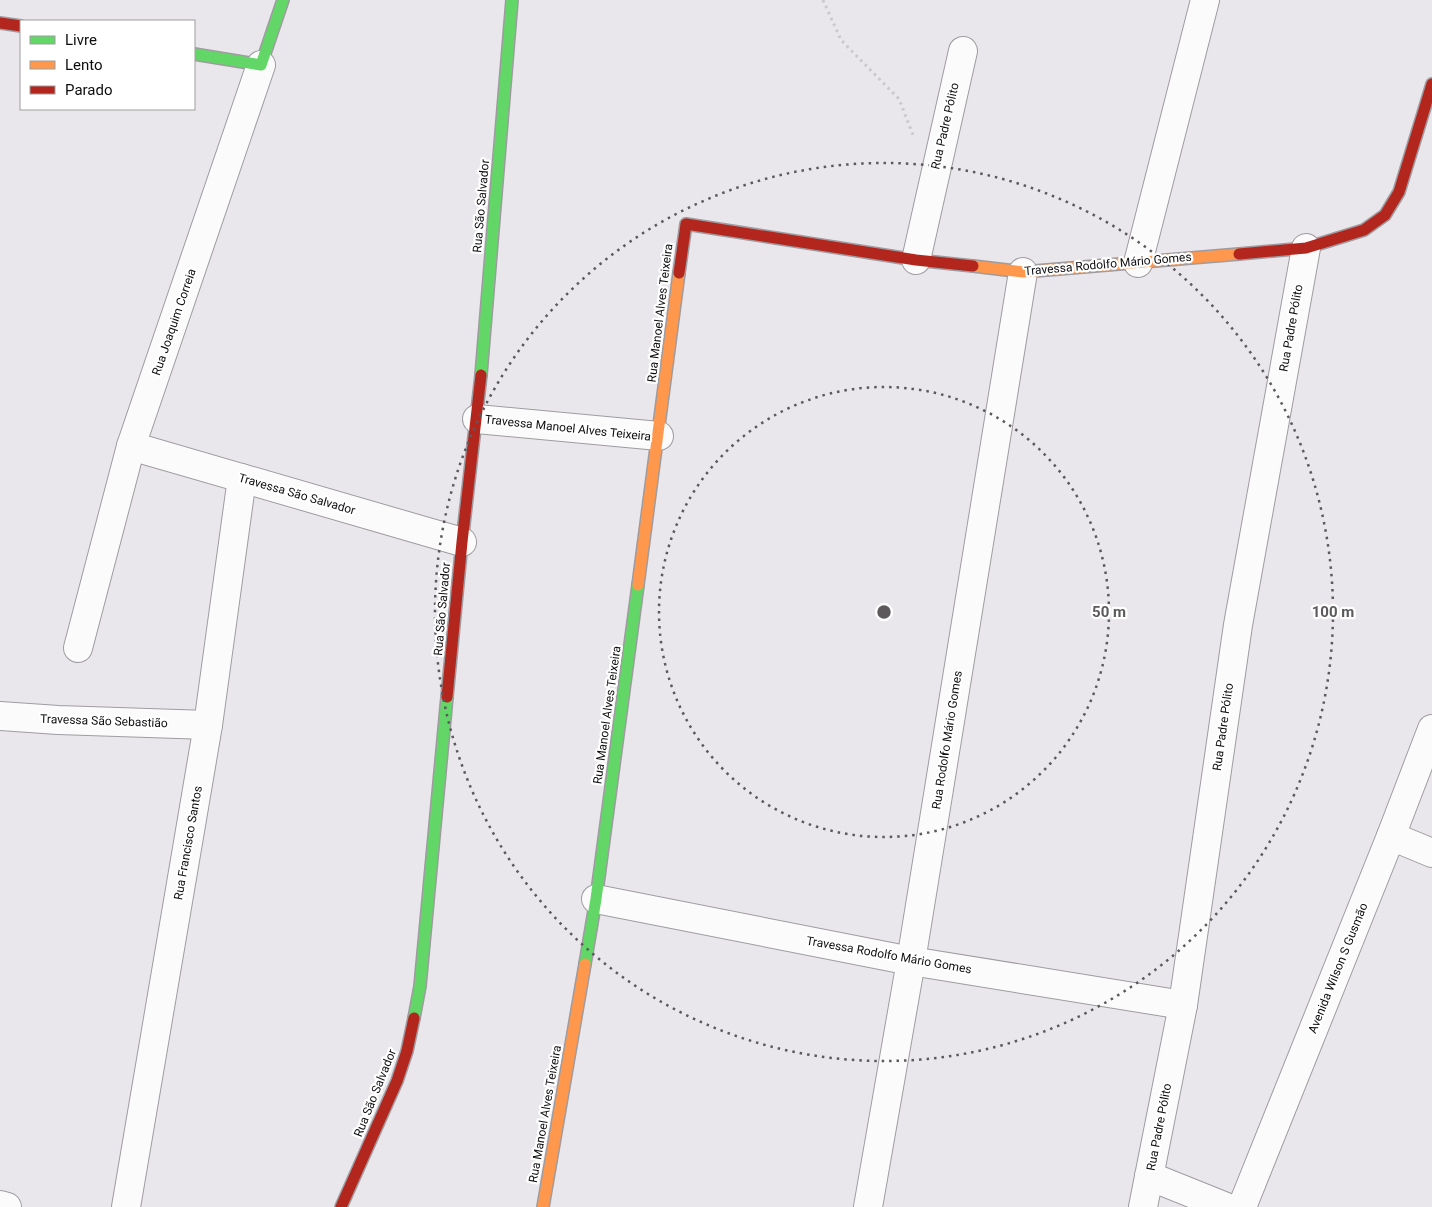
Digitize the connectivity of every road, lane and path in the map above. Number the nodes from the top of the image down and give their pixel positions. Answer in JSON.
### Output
{"nodes":[{"id":1,"x":283,"y":0,"type":"edge"},
{"id":2,"x":512,"y":0,"type":"edge"},
{"id":3,"x":823,"y":0,"type":"edge"},
{"id":4,"x":1205,"y":0,"type":"edge"},
{"id":5,"x":0,"y":23,"type":"edge"},
{"id":6,"x":20,"y":26,"type":"edge"},
{"id":7,"x":963,"y":51,"type":"dead end"},
{"id":8,"x":195,"y":54,"type":"edge"},
{"id":9,"x":261,"y":65,"type":"junction"},
{"id":10,"x":1432,"y":84,"type":"edge"},
{"id":11,"x":916,"y":142,"type":"dead end"},
{"id":12,"x":686,"y":224,"type":"joint"},
{"id":13,"x":1306,"y":248,"type":"junction"},
{"id":14,"x":916,"y":260,"type":"junction"},
{"id":15,"x":1138,"y":262,"type":"junction"},
{"id":16,"x":1023,"y":272,"type":"junction"},
{"id":17,"x":476,"y":419,"type":"junction"},
{"id":18,"x":658,"y":436,"type":"junction"},
{"id":19,"x":132,"y":446,"type":"junction"},
{"id":20,"x":242,"y":478,"type":"junction"},
{"id":21,"x":462,"y":542,"type":"junction"},
{"id":22,"x":78,"y":648,"type":"dead end"},
{"id":23,"x":0,"y":716,"type":"edge"},
{"id":24,"x":208,"y":725,"type":"junction"},
{"id":25,"x":1432,"y":729,"type":"edge"},
{"id":26,"x":1391,"y":836,"type":"junction"},
{"id":27,"x":1432,"y":854,"type":"edge"},
{"id":28,"x":596,"y":899,"type":"junction"},
{"id":29,"x":911,"y":961,"type":"junction"},
{"id":30,"x":1183,"y":1005,"type":"junction"},
{"id":31,"x":1149,"y":1176,"type":"junction"},
{"id":32,"x":0,"y":1205,"type":"edge"},
{"id":33,"x":7,"y":1207,"type":"edge"},
{"id":34,"x":126,"y":1207,"type":"edge"},
{"id":35,"x":341,"y":1207,"type":"edge"},
{"id":36,"x":543,"y":1207,"type":"edge"},
{"id":37,"x":868,"y":1207,"type":"edge"},
{"id":38,"x":1143,"y":1207,"type":"edge"},
{"id":39,"x":1226,"y":1207,"type":"edge"},
{"id":40,"x":1242,"y":1207,"type":"edge"}],
"edges":[{"from":1,"to":9,"type":"street","name":"Rua Joaquim Correia"},
{"from":2,"to":17,"type":"street","name":"Rua São Salvador"},
{"from":3,"to":11,"type":"path"},
{"from":4,"to":15,"type":"street"},
{"from":5,"to":6,"type":"street"},
{"from":7,"to":14,"type":"street","name":"Rua Padre Pólito"},
{"from":8,"to":9,"type":"street"},
{"from":9,"to":19,"type":"street","name":"Rua Joaquim Correia"},
{"from":10,"to":13,"type":"street","name":"Travessa Rodolfo Mário Gomes"},
{"from":12,"to":14,"type":"street","name":"Travessa Rodolfo Mário Gomes"},
{"from":12,"to":18,"type":"street","name":"Rua Manoel Alves Teixeira"},
{"from":13,"to":15,"type":"street","name":"Travessa Rodolfo Mário Gomes"},
{"from":13,"to":30,"type":"street","name":"Rua Padre Pólito"},
{"from":14,"to":16,"type":"street","name":"Travessa Rodolfo Mário Gomes"},
{"from":15,"to":16,"type":"street","name":"Travessa Rodolfo Mário Gomes"},
{"from":16,"to":29,"type":"street","name":"Rua Rodolfo Mário Gomes"},
{"from":17,"to":18,"type":"street","name":"Travessa Manoel Alves Teixeira"},
{"from":17,"to":21,"type":"street","name":"Rua São Salvador"},
{"from":18,"to":28,"type":"street","name":"Rua Manoel Alves Teixeira"},
{"from":19,"to":20,"type":"street","name":"Travessa São Salvador"},
{"from":19,"to":22,"type":"street","name":"Rua Joaquim Correia"},
{"from":20,"to":21,"type":"street","name":"Travessa São Salvador"},
{"from":20,"to":24,"type":"street","name":"Rua Francisco Santos"},
{"from":21,"to":35,"type":"street","name":"Rua São Salvador"},
{"from":23,"to":24,"type":"street","name":"Travessa São Sebastião"},
{"from":24,"to":34,"type":"street","name":"Rua Francisco Santos"},
{"from":25,"to":26,"type":"street","name":"Avenida Wilson S Gusmão"},
{"from":26,"to":27,"type":"street"},
{"from":26,"to":40,"type":"street","name":"Avenida Wilson S Gusmão"},
{"from":28,"to":29,"type":"street","name":"Travessa Rodolfo Mário Gomes"},
{"from":28,"to":36,"type":"street","name":"Rua Manoel Alves Teixeira"},
{"from":29,"to":30,"type":"street","name":"Travessa Rodolfo Mário Gomes"},
{"from":29,"to":37,"type":"street","name":"Rua Rodolfo Mário Gomes"},
{"from":30,"to":31,"type":"street","name":"Rua Padre Pólito"},
{"from":31,"to":38,"type":"street","name":"Rua Padre Pólito"},
{"from":31,"to":39,"type":"street"},
{"from":32,"to":33,"type":"street"}]}
